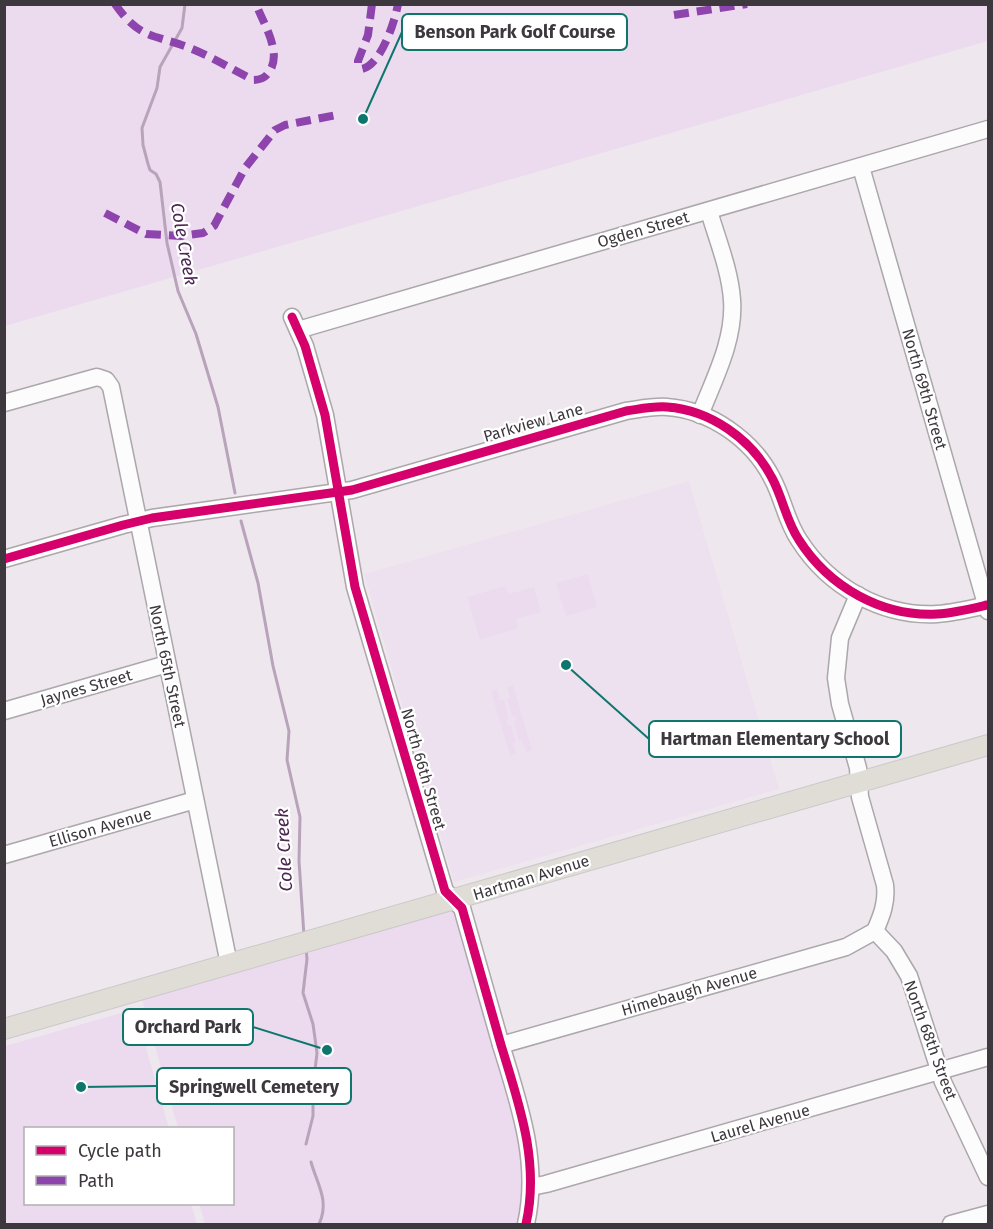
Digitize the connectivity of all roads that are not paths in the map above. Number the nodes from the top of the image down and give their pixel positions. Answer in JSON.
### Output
{"nodes":[{"id":1,"x":988,"y":129,"type":"edge"},
{"id":2,"x":861,"y":167,"type":"junction"},
{"id":3,"x":709,"y":210,"type":"junction"},
{"id":4,"x":295,"y":323,"type":"joint"},
{"id":5,"x":4,"y":403,"type":"edge"},
{"id":6,"x":700,"y":415,"type":"junction"},
{"id":7,"x":339,"y":492,"type":"junction"},
{"id":8,"x":138,"y":522,"type":"junction"},
{"id":9,"x":4,"y":559,"type":"edge"},
{"id":10,"x":858,"y":595,"type":"junction"},
{"id":11,"x":988,"y":608,"type":"edge"},
{"id":12,"x":167,"y":664,"type":"junction"},
{"id":13,"x":4,"y":711,"type":"edge"},
{"id":14,"x":988,"y":745,"type":"edge"},
{"id":15,"x":859,"y":782,"type":"junction"},
{"id":16,"x":195,"y":800,"type":"junction"},
{"id":17,"x":4,"y":855,"type":"edge"},
{"id":18,"x":453,"y":900,"type":"junction"},
{"id":19,"x":875,"y":931,"type":"junction"},
{"id":20,"x":230,"y":964,"type":"junction"},
{"id":21,"x":4,"y":1029,"type":"edge"},
{"id":22,"x":501,"y":1045,"type":"junction"},
{"id":23,"x":988,"y":1057,"type":"edge"},
{"id":24,"x":939,"y":1071,"type":"junction"},
{"id":25,"x":988,"y":1177,"type":"edge"},
{"id":26,"x":531,"y":1187,"type":"junction"},
{"id":27,"x":988,"y":1214,"type":"edge"},
{"id":28,"x":526,"y":1224,"type":"edge"},
{"id":29,"x":951,"y":1224,"type":"edge"}],
"edges":[{"from":1,"to":2,"type":"street","name":"Ogden Street"},
{"from":2,"to":3,"type":"street","name":"Ogden Street"},
{"from":2,"to":11,"type":"street","name":"North 69th Street"},
{"from":3,"to":4,"type":"street","name":"Ogden Street"},
{"from":3,"to":6,"type":"street"},
{"from":4,"to":7,"type":"street","name":"North 66th Street"},
{"from":5,"to":8,"type":"street","name":"North 65th Street"},
{"from":6,"to":7,"type":"street","name":"Parkview Lane"},
{"from":6,"to":10,"type":"street","name":"Parkview Lane"},
{"from":7,"to":8,"type":"street","name":"Parkview Lane"},
{"from":7,"to":18,"type":"street","name":"North 66th Street"},
{"from":8,"to":9,"type":"street","name":"Parkview Lane"},
{"from":8,"to":12,"type":"street","name":"North 65th Street"},
{"from":10,"to":11,"type":"street","name":"Parkview Lane"},
{"from":10,"to":15,"type":"street"},
{"from":12,"to":13,"type":"street","name":"Jaynes Street"},
{"from":12,"to":16,"type":"street","name":"North 65th Street"},
{"from":14,"to":15,"type":"main road","name":"Hartman Avenue"},
{"from":15,"to":18,"type":"main road","name":"Hartman Avenue"},
{"from":15,"to":19,"type":"street"},
{"from":16,"to":17,"type":"street","name":"Ellison Avenue"},
{"from":16,"to":20,"type":"street","name":"North 65th Street"},
{"from":18,"to":20,"type":"main road","name":"Hartman Avenue"},
{"from":18,"to":22,"type":"street","name":"North 66th Street"},
{"from":19,"to":22,"type":"street","name":"Himebaugh Avenue"},
{"from":19,"to":24,"type":"street","name":"North 68th Street"},
{"from":20,"to":21,"type":"main road","name":"Hartman Avenue"},
{"from":22,"to":26,"type":"street","name":"North 66th Street"},
{"from":23,"to":24,"type":"street","name":"Laurel Avenue"},
{"from":24,"to":25,"type":"street","name":"North 68th Street"},
{"from":24,"to":26,"type":"street","name":"Laurel Avenue"},
{"from":26,"to":28,"type":"street","name":"North 66th Street"},
{"from":27,"to":29,"type":"street"}]}
